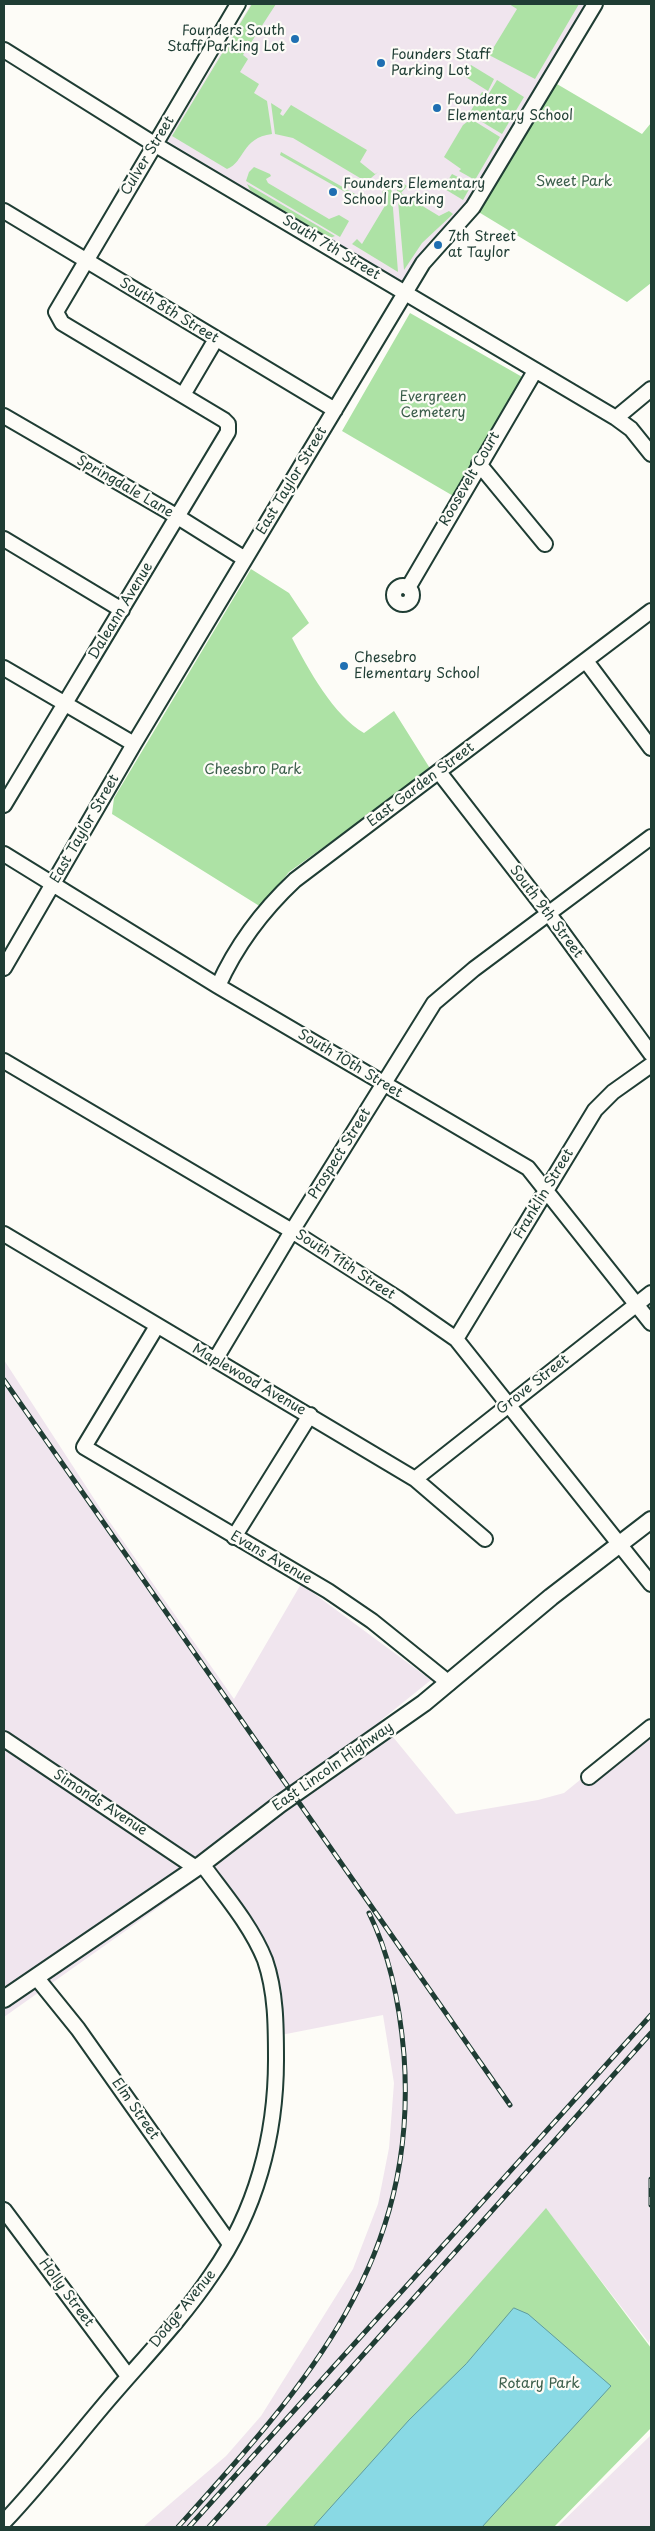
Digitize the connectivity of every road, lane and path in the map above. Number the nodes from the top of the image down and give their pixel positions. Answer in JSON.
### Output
{"nodes":[{"id":1,"x":238,"y":4,"type":"edge"},
{"id":2,"x":595,"y":4,"type":"edge"},
{"id":3,"x":4,"y":50,"type":"edge"},
{"id":4,"x":154,"y":144,"type":"junction"},
{"id":5,"x":4,"y":211,"type":"edge"},
{"id":6,"x":86,"y":260,"type":"junction"},
{"id":7,"x":406,"y":293,"type":"junction"},
{"id":8,"x":216,"y":339,"type":"junction"},
{"id":9,"x":534,"y":371,"type":"junction"},
{"id":10,"x":651,"y":389,"type":"edge"},
{"id":11,"x":183,"y":395,"type":"junction"},
{"id":12,"x":335,"y":410,"type":"junction"},
{"id":13,"x":4,"y":416,"type":"edge"},
{"id":14,"x":616,"y":418,"type":"junction"},
{"id":15,"x":651,"y":454,"type":"edge"},
{"id":16,"x":479,"y":464,"type":"junction"},
{"id":17,"x":178,"y":517,"type":"junction"},
{"id":18,"x":4,"y":539,"type":"edge"},
{"id":19,"x":545,"y":544,"type":"dead end"},
{"id":20,"x":245,"y":559,"type":"junction"},
{"id":21,"x":408,"y":588,"type":"dead end"},
{"id":22,"x":122,"y":610,"type":"junction"},
{"id":23,"x":651,"y":611,"type":"edge"},
{"id":24,"x":586,"y":661,"type":"junction"},
{"id":25,"x":4,"y":668,"type":"edge"},
{"id":26,"x":64,"y":704,"type":"junction"},
{"id":27,"x":134,"y":744,"type":"junction"},
{"id":28,"x":651,"y":748,"type":"edge"},
{"id":29,"x":439,"y":772,"type":"junction"},
{"id":30,"x":4,"y":805,"type":"edge"},
{"id":31,"x":651,"y":837,"type":"edge"},
{"id":32,"x":4,"y":854,"type":"edge"},
{"id":33,"x":54,"y":884,"type":"junction"},
{"id":34,"x":548,"y":914,"type":"junction"},
{"id":35,"x":4,"y":968,"type":"edge"},
{"id":36,"x":218,"y":986,"type":"junction"},
{"id":37,"x":651,"y":1054,"type":"edge"},
{"id":38,"x":4,"y":1061,"type":"edge"},
{"id":39,"x":651,"y":1065,"type":"edge"},
{"id":40,"x":384,"y":1084,"type":"junction"},
{"id":41,"x":547,"y":1190,"type":"junction"},
{"id":42,"x":292,"y":1231,"type":"junction"},
{"id":43,"x":4,"y":1234,"type":"edge"},
{"id":44,"x":651,"y":1293,"type":"edge"},
{"id":45,"x":636,"y":1304,"type":"junction"},
{"id":46,"x":651,"y":1323,"type":"edge"},
{"id":47,"x":157,"y":1326,"type":"junction"},
{"id":48,"x":456,"y":1339,"type":"junction"},
{"id":49,"x":215,"y":1360,"type":"junction"},
{"id":50,"x":507,"y":1405,"type":"junction"},
{"id":51,"x":310,"y":1415,"type":"junction"},
{"id":52,"x":415,"y":1479,"type":"junction"},
{"id":53,"x":651,"y":1520,"type":"edge"},
{"id":54,"x":234,"y":1537,"type":"junction"},
{"id":55,"x":485,"y":1539,"type":"dead end"},
{"id":56,"x":620,"y":1546,"type":"junction"},
{"id":57,"x":651,"y":1584,"type":"edge"},
{"id":58,"x":449,"y":1683,"type":"junction"},
{"id":59,"x":651,"y":1726,"type":"edge"},
{"id":60,"x":4,"y":1739,"type":"edge"},
{"id":61,"x":589,"y":1777,"type":"dead end"},
{"id":62,"x":199,"y":1866,"type":"junction"},
{"id":63,"x":36,"y":1977,"type":"junction"},
{"id":64,"x":4,"y":1999,"type":"edge"},
{"id":65,"x":4,"y":2210,"type":"edge"},
{"id":66,"x":230,"y":2244,"type":"junction"},
{"id":67,"x":128,"y":2376,"type":"junction"},
{"id":68,"x":5,"y":2519,"type":"edge"}],
"edges":[{"from":1,"to":4,"type":"street","name":"Culver Street"},
{"from":2,"to":7,"type":"street","name":"East Taylor Street"},
{"from":3,"to":4,"type":"street","name":"South 7th Street"},
{"from":4,"to":6,"type":"street","name":"Culver Street"},
{"from":4,"to":7,"type":"street","name":"South 7th Street"},
{"from":5,"to":6,"type":"street","name":"South 8th Street"},
{"from":6,"to":8,"type":"street","name":"South 8th Street"},
{"from":6,"to":11,"type":"street","name":"Culver Street"},
{"from":7,"to":9,"type":"street","name":"South 7th Street"},
{"from":7,"to":12,"type":"street","name":"East Taylor Street"},
{"from":8,"to":11,"type":"street"},
{"from":8,"to":12,"type":"street","name":"South 8th Street"},
{"from":9,"to":14,"type":"street","name":"South 7th Street"},
{"from":9,"to":16,"type":"street","name":"Roosevelt Court"},
{"from":10,"to":14,"type":"street"},
{"from":11,"to":17,"type":"street","name":"Daleann Avenue"},
{"from":12,"to":20,"type":"street","name":"East Taylor Street"},
{"from":13,"to":17,"type":"street","name":"Springdale Lane"},
{"from":14,"to":15,"type":"street","name":"South 7th Street"},
{"from":16,"to":19,"type":"street"},
{"from":16,"to":21,"type":"street","name":"Roosevelt Court"},
{"from":17,"to":20,"type":"street","name":"Springdale Lane"},
{"from":17,"to":22,"type":"street","name":"Daleann Avenue"},
{"from":18,"to":22,"type":"street"},
{"from":20,"to":27,"type":"street","name":"East Taylor Street"},
{"from":22,"to":26,"type":"street","name":"Daleann Avenue"},
{"from":23,"to":24,"type":"street","name":"East Garden Street"},
{"from":24,"to":28,"type":"street"},
{"from":24,"to":29,"type":"street","name":"East Garden Street"},
{"from":25,"to":26,"type":"street"},
{"from":26,"to":27,"type":"street"},
{"from":26,"to":30,"type":"street","name":"Daleann Avenue"},
{"from":27,"to":33,"type":"street","name":"East Taylor Street"},
{"from":29,"to":34,"type":"street","name":"South 9th Street"},
{"from":29,"to":36,"type":"street","name":"East Garden Street"},
{"from":31,"to":34,"type":"street","name":"Prospect Street"},
{"from":32,"to":33,"type":"street","name":"South 10th Street"},
{"from":33,"to":35,"type":"street","name":"East Taylor Street"},
{"from":33,"to":36,"type":"street","name":"South 10th Street"},
{"from":34,"to":37,"type":"street","name":"South 9th Street"},
{"from":34,"to":40,"type":"street","name":"Prospect Street"},
{"from":36,"to":40,"type":"street","name":"South 10th Street"},
{"from":38,"to":42,"type":"street","name":"South 11th Street"},
{"from":39,"to":41,"type":"street","name":"Franklin Street"},
{"from":40,"to":41,"type":"street","name":"South 10th Street"},
{"from":40,"to":42,"type":"street","name":"Prospect Street"},
{"from":41,"to":45,"type":"street","name":"South 10th Street"},
{"from":41,"to":48,"type":"street","name":"Franklin Street"},
{"from":42,"to":48,"type":"street","name":"South 11th Street"},
{"from":42,"to":49,"type":"street","name":"Prospect Street"},
{"from":43,"to":47,"type":"street","name":"Maplewood Avenue"},
{"from":44,"to":45,"type":"street","name":"Grove Street"},
{"from":45,"to":46,"type":"street","name":"South 10th Street"},
{"from":45,"to":50,"type":"street","name":"Grove Street"},
{"from":47,"to":49,"type":"street","name":"Maplewood Avenue"},
{"from":47,"to":54,"type":"street","name":"Evans Avenue"},
{"from":48,"to":50,"type":"street","name":"South 11th Street"},
{"from":49,"to":51,"type":"street","name":"Maplewood Avenue"},
{"from":50,"to":52,"type":"street","name":"Grove Street"},
{"from":50,"to":56,"type":"street","name":"South 11th Street"},
{"from":51,"to":52,"type":"street","name":"Maplewood Avenue"},
{"from":51,"to":54,"type":"street"},
{"from":52,"to":55,"type":"street","name":"Maplewood Avenue"},
{"from":53,"to":56,"type":"main road","name":"East Lincoln Highway"},
{"from":54,"to":58,"type":"street","name":"Evans Avenue"},
{"from":56,"to":57,"type":"street","name":"South 11th Street"},
{"from":56,"to":58,"type":"main road","name":"East Lincoln Highway"},
{"from":58,"to":62,"type":"main road","name":"East Lincoln Highway"},
{"from":59,"to":61,"type":"street"},
{"from":60,"to":62,"type":"street","name":"Simonds Avenue"},
{"from":62,"to":63,"type":"main road","name":"East Lincoln Highway"},
{"from":62,"to":66,"type":"street","name":"Dodge Avenue"},
{"from":63,"to":64,"type":"main road","name":"East Lincoln Highway"},
{"from":63,"to":66,"type":"street","name":"Elm Street"},
{"from":65,"to":67,"type":"street","name":"Holly Street"},
{"from":66,"to":67,"type":"street","name":"Dodge Avenue"},
{"from":67,"to":68,"type":"street","name":"Dodge Avenue"}]}
